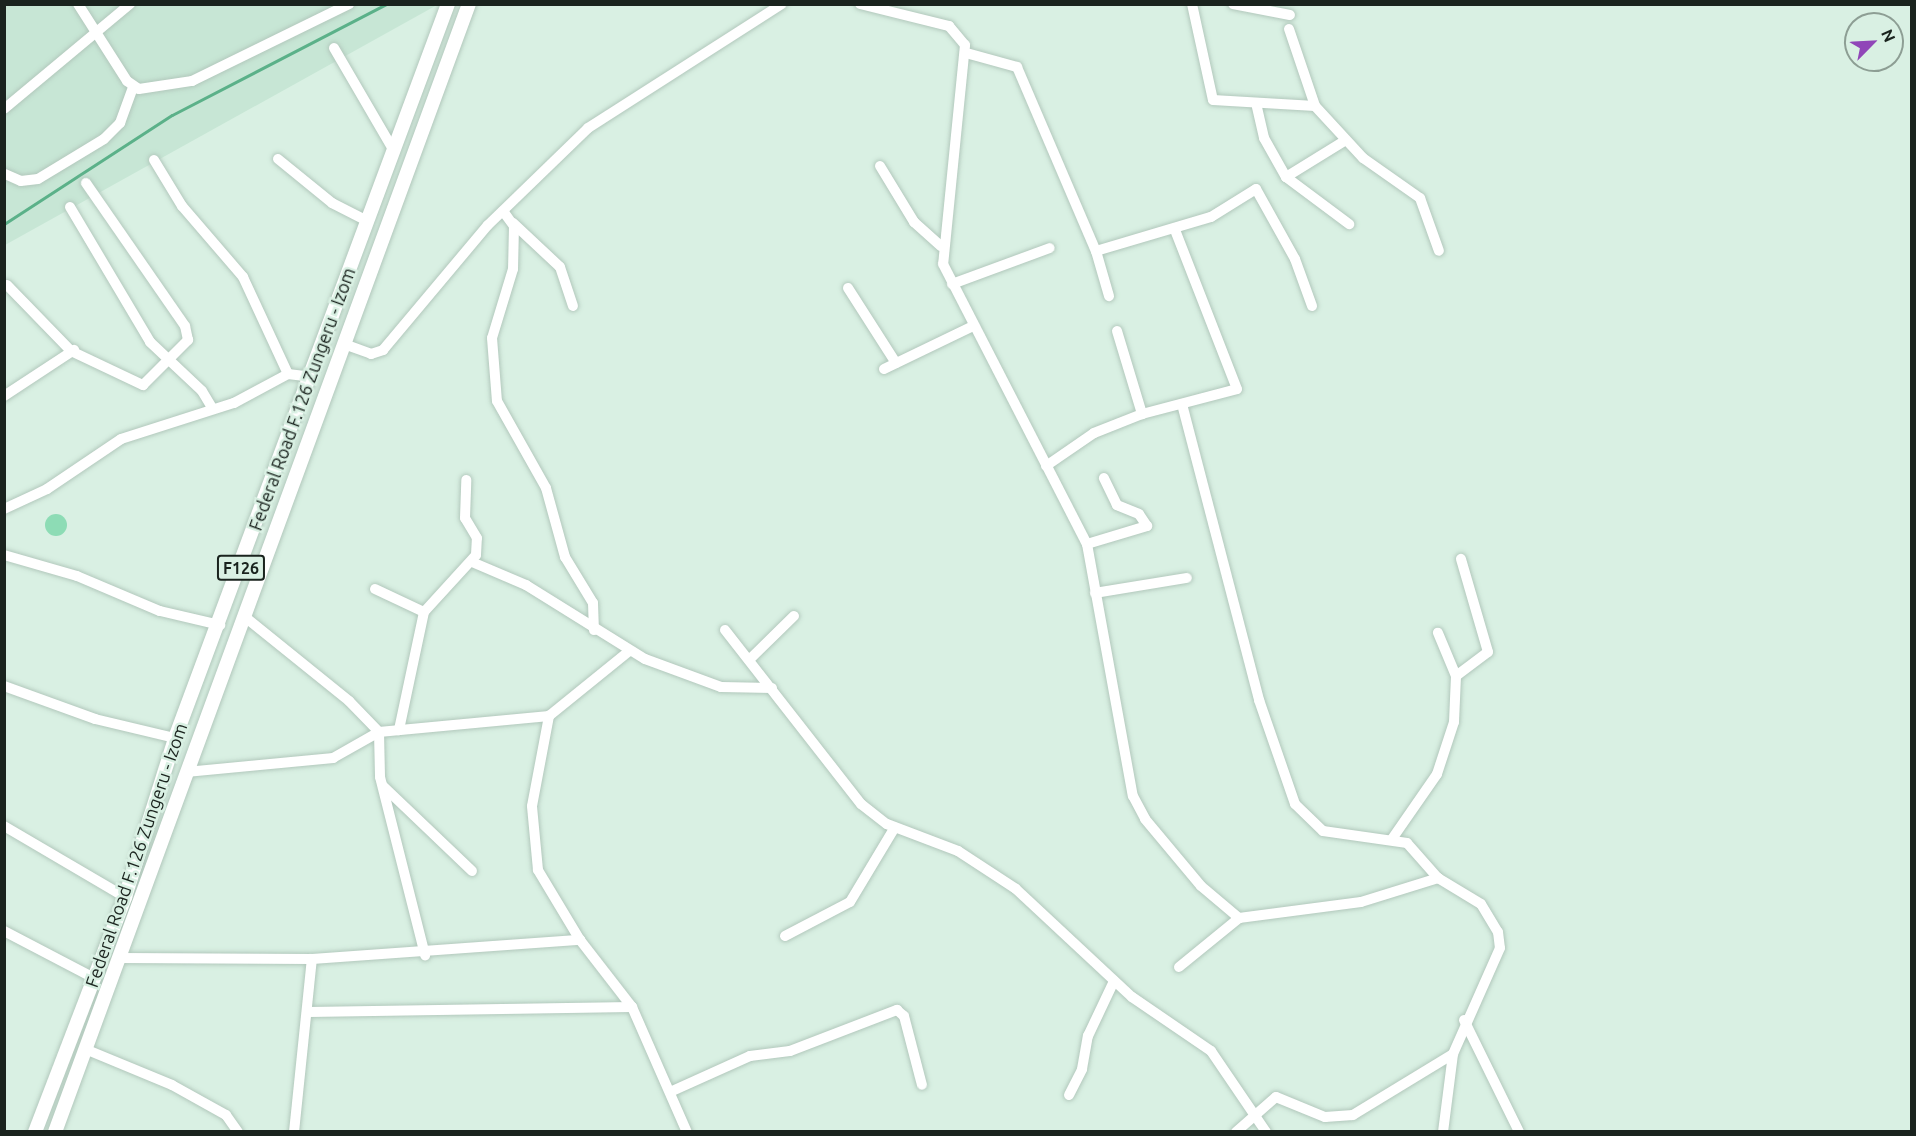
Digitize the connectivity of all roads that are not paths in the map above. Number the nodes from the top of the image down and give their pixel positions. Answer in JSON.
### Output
{"nodes":[{"id":1,"x":78,"y":4,"type":"edge"},
{"id":2,"x":130,"y":4,"type":"edge"},
{"id":3,"x":349,"y":4,"type":"edge"},
{"id":4,"x":448,"y":4,"type":"edge"},
{"id":5,"x":468,"y":4,"type":"edge"},
{"id":6,"x":782,"y":4,"type":"edge"},
{"id":7,"x":860,"y":4,"type":"edge"},
{"id":8,"x":1192,"y":4,"type":"edge"},
{"id":9,"x":1233,"y":4,"type":"edge"},
{"id":10,"x":1290,"y":15,"type":"dead end"},
{"id":11,"x":1289,"y":29,"type":"dead end"},
{"id":12,"x":93,"y":31,"type":"junction"},
{"id":13,"x":334,"y":48,"type":"dead end"},
{"id":14,"x":966,"y":53,"type":"junction"},
{"id":15,"x":133,"y":88,"type":"junction"},
{"id":16,"x":1256,"y":102,"type":"junction"},
{"id":17,"x":1315,"y":106,"type":"junction"},
{"id":18,"x":4,"y":109,"type":"edge"},
{"id":19,"x":1346,"y":140,"type":"junction"},
{"id":20,"x":394,"y":151,"type":"junction"},
{"id":21,"x":154,"y":159,"type":"dead end"},
{"id":22,"x":278,"y":159,"type":"dead end"},
{"id":23,"x":880,"y":166,"type":"dead end"},
{"id":24,"x":5,"y":174,"type":"edge"},
{"id":25,"x":385,"y":176,"type":"junction"},
{"id":26,"x":1286,"y":177,"type":"junction"},
{"id":27,"x":86,"y":183,"type":"dead end"},
{"id":28,"x":404,"y":183,"type":"junction"},
{"id":29,"x":70,"y":207,"type":"dead end"},
{"id":30,"x":503,"y":211,"type":"junction"},
{"id":31,"x":366,"y":220,"type":"junction"},
{"id":32,"x":513,"y":223,"type":"junction"},
{"id":33,"x":1349,"y":224,"type":"dead end"},
{"id":34,"x":1175,"y":230,"type":"junction"},
{"id":35,"x":941,"y":246,"type":"junction"},
{"id":36,"x":1050,"y":248,"type":"dead end"},
{"id":37,"x":1439,"y":250,"type":"dead end"},
{"id":38,"x":1096,"y":251,"type":"junction"},
{"id":39,"x":952,"y":284,"type":"junction"},
{"id":40,"x":7,"y":285,"type":"dead end"},
{"id":41,"x":848,"y":288,"type":"dead end"},
{"id":42,"x":1109,"y":296,"type":"dead end"},
{"id":43,"x":573,"y":306,"type":"dead end"},
{"id":44,"x":1312,"y":306,"type":"dead end"},
{"id":45,"x":973,"y":326,"type":"junction"},
{"id":46,"x":1117,"y":331,"type":"dead end"},
{"id":47,"x":344,"y":344,"type":"junction"},
{"id":48,"x":74,"y":350,"type":"junction"},
{"id":49,"x":171,"y":362,"type":"junction"},
{"id":50,"x":896,"y":363,"type":"junction"},
{"id":51,"x":885,"y":369,"type":"dead end"},
{"id":52,"x":288,"y":374,"type":"junction"},
{"id":53,"x":311,"y":377,"type":"junction"},
{"id":54,"x":4,"y":396,"type":"edge"},
{"id":55,"x":1182,"y":404,"type":"junction"},
{"id":56,"x":213,"y":409,"type":"junction"},
{"id":57,"x":1142,"y":414,"type":"junction"},
{"id":58,"x":1046,"y":466,"type":"junction"},
{"id":59,"x":1104,"y":478,"type":"dead end"},
{"id":60,"x":466,"y":480,"type":"dead end"},
{"id":61,"x":4,"y":509,"type":"edge"},
{"id":62,"x":1088,"y":544,"type":"junction"},
{"id":63,"x":4,"y":555,"type":"edge"},
{"id":64,"x":1461,"y":559,"type":"dead end"},
{"id":65,"x":472,"y":562,"type":"junction"},
{"id":66,"x":1187,"y":578,"type":"dead end"},
{"id":67,"x":375,"y":589,"type":"dead end"},
{"id":68,"x":1095,"y":593,"type":"junction"},
{"id":69,"x":424,"y":612,"type":"junction"},
{"id":70,"x":794,"y":616,"type":"dead end"},
{"id":71,"x":245,"y":617,"type":"junction"},
{"id":72,"x":220,"y":626,"type":"junction"},
{"id":73,"x":594,"y":630,"type":"junction"},
{"id":74,"x":725,"y":630,"type":"dead end"},
{"id":75,"x":1438,"y":633,"type":"dead end"},
{"id":76,"x":628,"y":652,"type":"junction"},
{"id":77,"x":749,"y":660,"type":"junction"},
{"id":78,"x":1456,"y":676,"type":"junction"},
{"id":79,"x":4,"y":686,"type":"edge"},
{"id":80,"x":772,"y":688,"type":"junction"},
{"id":81,"x":549,"y":716,"type":"junction"},
{"id":82,"x":399,"y":730,"type":"junction"},
{"id":83,"x":379,"y":732,"type":"junction"},
{"id":84,"x":175,"y":738,"type":"junction"},
{"id":85,"x":186,"y":772,"type":"junction"},
{"id":86,"x":382,"y":786,"type":"junction"},
{"id":87,"x":4,"y":826,"type":"edge"},
{"id":88,"x":895,"y":827,"type":"junction"},
{"id":89,"x":1392,"y":839,"type":"junction"},
{"id":90,"x":471,"y":871,"type":"dead end"},
{"id":91,"x":1438,"y":878,"type":"junction"},
{"id":92,"x":125,"y":897,"type":"junction"},
{"id":93,"x":1239,"y":918,"type":"junction"},
{"id":94,"x":4,"y":931,"type":"edge"},
{"id":95,"x":785,"y":936,"type":"dead end"},
{"id":96,"x":580,"y":940,"type":"junction"},
{"id":97,"x":425,"y":955,"type":"junction"},
{"id":98,"x":119,"y":958,"type":"junction"},
{"id":99,"x":312,"y":959,"type":"junction"},
{"id":100,"x":1179,"y":967,"type":"dead end"},
{"id":101,"x":94,"y":978,"type":"junction"},
{"id":102,"x":1114,"y":981,"type":"junction"},
{"id":103,"x":632,"y":1007,"type":"junction"},
{"id":104,"x":309,"y":1012,"type":"junction"},
{"id":105,"x":1464,"y":1020,"type":"junction"},
{"id":106,"x":85,"y":1049,"type":"junction"},
{"id":107,"x":1453,"y":1054,"type":"junction"},
{"id":108,"x":922,"y":1085,"type":"dead end"},
{"id":109,"x":670,"y":1092,"type":"junction"},
{"id":110,"x":1069,"y":1095,"type":"dead end"},
{"id":111,"x":1256,"y":1114,"type":"junction"},
{"id":112,"x":35,"y":1131,"type":"edge"},
{"id":113,"x":55,"y":1131,"type":"edge"},
{"id":114,"x":238,"y":1131,"type":"edge"},
{"id":115,"x":294,"y":1131,"type":"edge"},
{"id":116,"x":687,"y":1131,"type":"edge"},
{"id":117,"x":1236,"y":1131,"type":"edge"},
{"id":118,"x":1266,"y":1131,"type":"edge"},
{"id":119,"x":1443,"y":1131,"type":"edge"},
{"id":120,"x":1519,"y":1131,"type":"edge"}],
"edges":[{"from":1,"to":12,"type":"street"},
{"from":2,"to":12,"type":"street"},
{"from":3,"to":15,"type":"street"},
{"from":4,"to":20,"type":"main road","name":"Federal Road F.126 Zungeru - Izom","number":"F126"},
{"from":5,"to":28,"type":"main road","name":"Federal Road F.126 Zungeru - Izom","number":"F126"},
{"from":6,"to":30,"type":"street"},
{"from":7,"to":14,"type":"street"},
{"from":8,"to":16,"type":"street"},
{"from":9,"to":10,"type":"street"},
{"from":11,"to":17,"type":"street"},
{"from":12,"to":15,"type":"street"},
{"from":12,"to":18,"type":"street"},
{"from":13,"to":20,"type":"street"},
{"from":14,"to":35,"type":"street"},
{"from":14,"to":38,"type":"street"},
{"from":15,"to":24,"type":"street"},
{"from":16,"to":17,"type":"street"},
{"from":16,"to":26,"type":"street"},
{"from":17,"to":19,"type":"street"},
{"from":19,"to":26,"type":"street"},
{"from":19,"to":37,"type":"street"},
{"from":20,"to":25,"type":"main road","name":"Federal Road F.126 Zungeru - Izom","number":"F126"},
{"from":21,"to":52,"type":"street"},
{"from":22,"to":31,"type":"street"},
{"from":23,"to":35,"type":"street"},
{"from":25,"to":28,"type":"main road"},
{"from":25,"to":31,"type":"main road","name":"Federal Road F.126 Zungeru - Izom","number":"F126"},
{"from":26,"to":33,"type":"street"},
{"from":27,"to":49,"type":"street"},
{"from":28,"to":47,"type":"main road","name":"Federal Road F.126 Zungeru - Izom","number":"F126"},
{"from":29,"to":49,"type":"street"},
{"from":30,"to":32,"type":"street"},
{"from":30,"to":47,"type":"street"},
{"from":31,"to":53,"type":"main road","name":"Federal Road F.126 Zungeru - Izom","number":"F126"},
{"from":32,"to":43,"type":"street"},
{"from":32,"to":73,"type":"street"},
{"from":34,"to":38,"type":"street"},
{"from":34,"to":44,"type":"street"},
{"from":34,"to":55,"type":"street"},
{"from":35,"to":39,"type":"street"},
{"from":36,"to":39,"type":"street"},
{"from":38,"to":42,"type":"street"},
{"from":39,"to":45,"type":"street"},
{"from":40,"to":48,"type":"street"},
{"from":41,"to":50,"type":"street"},
{"from":45,"to":50,"type":"street"},
{"from":45,"to":58,"type":"street"},
{"from":46,"to":57,"type":"street"},
{"from":47,"to":71,"type":"main road","name":"Federal Road F.126 Zungeru - Izom","number":"F126"},
{"from":48,"to":49,"type":"street"},
{"from":48,"to":54,"type":"street"},
{"from":49,"to":56,"type":"street"},
{"from":50,"to":51,"type":"street"},
{"from":52,"to":53,"type":"street"},
{"from":52,"to":56,"type":"street"},
{"from":53,"to":72,"type":"main road","name":"Federal Road F.126 Zungeru - Izom","number":"F126"},
{"from":55,"to":57,"type":"street"},
{"from":55,"to":89,"type":"street"},
{"from":56,"to":61,"type":"street"},
{"from":57,"to":58,"type":"street"},
{"from":58,"to":62,"type":"street"},
{"from":59,"to":62,"type":"street"},
{"from":60,"to":65,"type":"street"},
{"from":62,"to":68,"type":"street"},
{"from":63,"to":72,"type":"street"},
{"from":64,"to":78,"type":"street"},
{"from":65,"to":69,"type":"street"},
{"from":65,"to":73,"type":"street"},
{"from":66,"to":68,"type":"street"},
{"from":67,"to":69,"type":"street"},
{"from":68,"to":93,"type":"street"},
{"from":69,"to":82,"type":"street"},
{"from":70,"to":77,"type":"street"},
{"from":71,"to":83,"type":"street"},
{"from":71,"to":85,"type":"main road","name":"Federal Road F.126 Zungeru - Izom","number":"F126"},
{"from":72,"to":84,"type":"main road","name":"Federal Road F.126 Zungeru - Izom","number":"F126"},
{"from":73,"to":76,"type":"street"},
{"from":74,"to":77,"type":"street"},
{"from":75,"to":78,"type":"street"},
{"from":76,"to":80,"type":"street"},
{"from":76,"to":81,"type":"street"},
{"from":77,"to":80,"type":"street"},
{"from":78,"to":89,"type":"street"},
{"from":79,"to":84,"type":"street"},
{"from":80,"to":88,"type":"street"},
{"from":81,"to":82,"type":"street"},
{"from":81,"to":96,"type":"street"},
{"from":82,"to":83,"type":"street"},
{"from":83,"to":85,"type":"street"},
{"from":83,"to":86,"type":"street"},
{"from":84,"to":92,"type":"main road","name":"Federal Road F.126 Zungeru - Izom","number":"F126"},
{"from":85,"to":98,"type":"main road","name":"Federal Road F.126 Zungeru - Izom","number":"F126"},
{"from":86,"to":90,"type":"street"},
{"from":86,"to":97,"type":"street"},
{"from":87,"to":92,"type":"street"},
{"from":88,"to":95,"type":"street"},
{"from":88,"to":102,"type":"street"},
{"from":89,"to":91,"type":"street"},
{"from":91,"to":93,"type":"street"},
{"from":91,"to":105,"type":"street"},
{"from":92,"to":101,"type":"main road","name":"Federal Road F.126 Zungeru - Izom","number":"F126"},
{"from":93,"to":100,"type":"street"},
{"from":94,"to":101,"type":"street"},
{"from":96,"to":97,"type":"street"},
{"from":96,"to":103,"type":"street"},
{"from":97,"to":99,"type":"street"},
{"from":98,"to":99,"type":"street"},
{"from":98,"to":106,"type":"main road","name":"Federal Road F.126 Zungeru - Izom","number":"F126"},
{"from":99,"to":104,"type":"street"},
{"from":101,"to":112,"type":"main road","name":"Federal Road F.126 Zungeru - Izom","number":"F126"},
{"from":102,"to":110,"type":"street"},
{"from":102,"to":111,"type":"street"},
{"from":103,"to":104,"type":"street"},
{"from":103,"to":109,"type":"street"},
{"from":104,"to":115,"type":"street"},
{"from":105,"to":107,"type":"street"},
{"from":105,"to":120,"type":"street"},
{"from":106,"to":113,"type":"main road","name":"Federal Road F.126 Zungeru - Izom","number":"F126"},
{"from":106,"to":114,"type":"street"},
{"from":107,"to":111,"type":"street"},
{"from":107,"to":119,"type":"street"},
{"from":108,"to":109,"type":"street"},
{"from":109,"to":116,"type":"street"},
{"from":111,"to":117,"type":"street"},
{"from":111,"to":118,"type":"street"}]}
